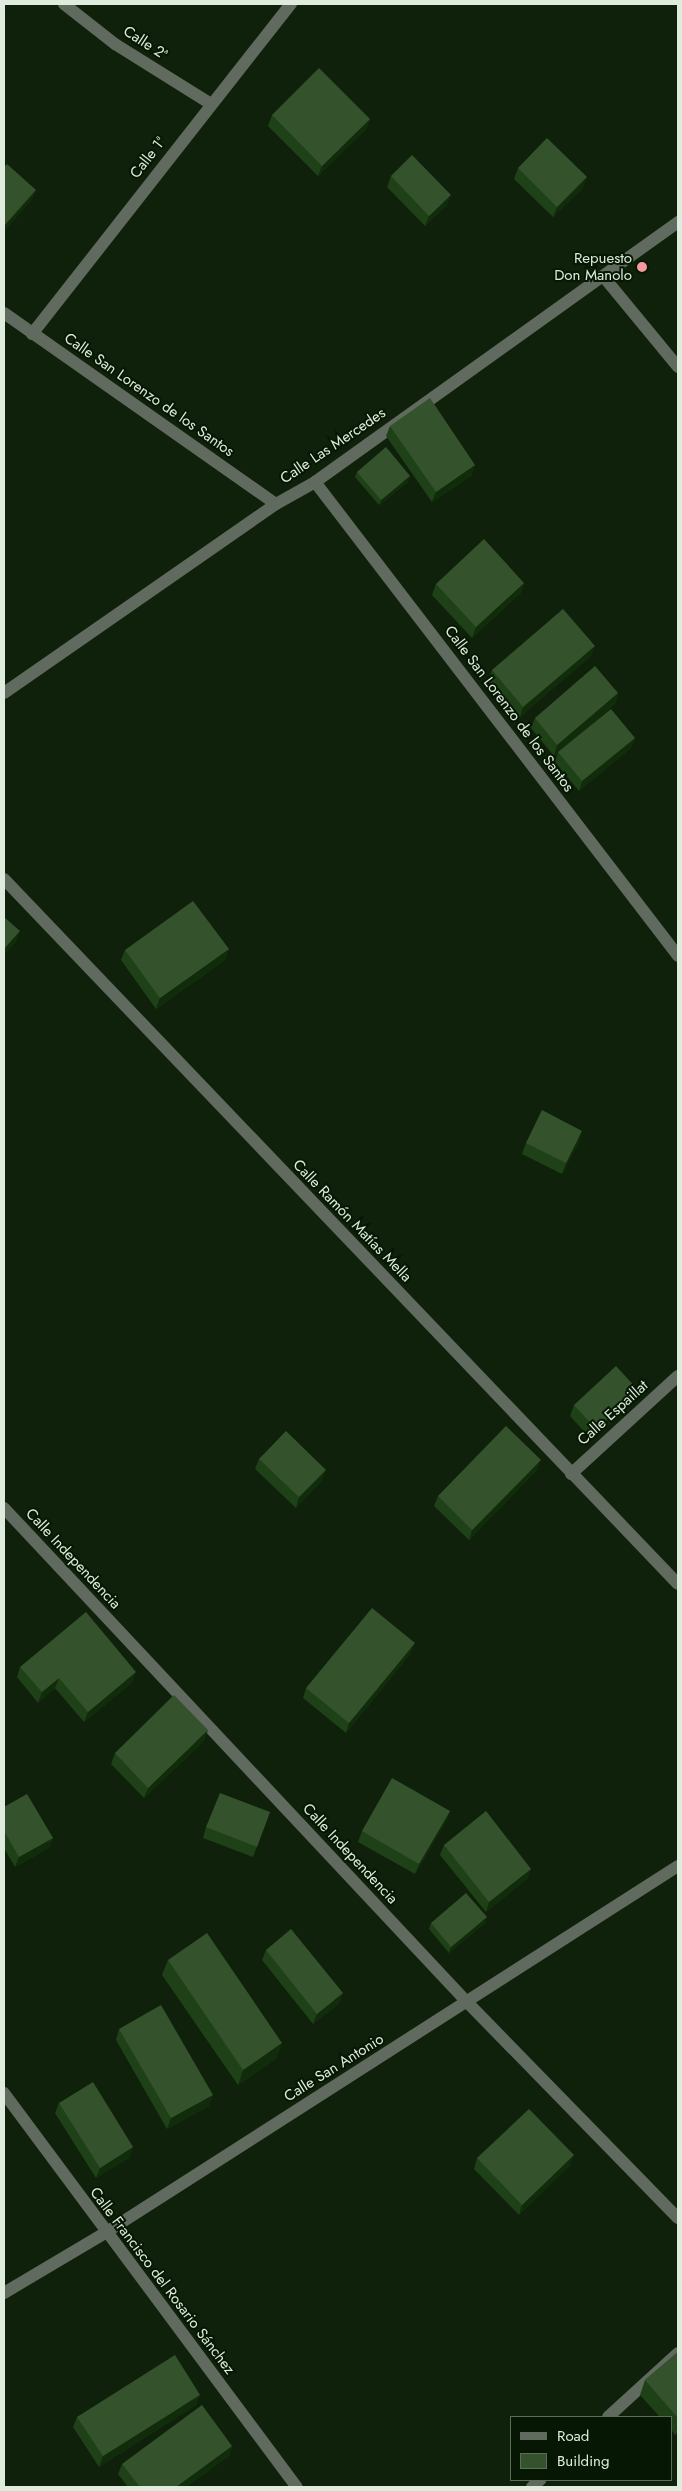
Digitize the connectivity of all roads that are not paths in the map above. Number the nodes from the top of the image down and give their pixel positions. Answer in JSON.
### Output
{"nodes":[{"id":1,"x":64,"y":4,"type":"edge"},
{"id":2,"x":291,"y":4,"type":"edge"},
{"id":3,"x":211,"y":104,"type":"junction"},
{"id":4,"x":678,"y":222,"type":"edge"},
{"id":5,"x":602,"y":276,"type":"junction"},
{"id":6,"x":4,"y":313,"type":"edge"},
{"id":7,"x":32,"y":334,"type":"junction"},
{"id":8,"x":678,"y":368,"type":"edge"},
{"id":9,"x":315,"y":482,"type":"junction"},
{"id":10,"x":276,"y":504,"type":"junction"},
{"id":11,"x":4,"y":693,"type":"edge"},
{"id":12,"x":4,"y":879,"type":"edge"},
{"id":13,"x":678,"y":956,"type":"edge"},
{"id":14,"x":678,"y":1376,"type":"edge"},
{"id":15,"x":570,"y":1474,"type":"junction"},
{"id":16,"x":4,"y":1508,"type":"edge"},
{"id":17,"x":678,"y":1584,"type":"edge"},
{"id":18,"x":678,"y":1866,"type":"edge"},
{"id":19,"x":467,"y":2002,"type":"junction"},
{"id":20,"x":4,"y":2092,"type":"edge"},
{"id":21,"x":678,"y":2218,"type":"edge"},
{"id":22,"x":104,"y":2233,"type":"junction"},
{"id":23,"x":4,"y":2292,"type":"edge"},
{"id":24,"x":678,"y":2353,"type":"edge"},
{"id":25,"x":609,"y":2416,"type":"edge"},
{"id":26,"x":297,"y":2487,"type":"edge"}],
"edges":[{"from":1,"to":3,"type":"street","name":"Calle 2ª"},
{"from":2,"to":3,"type":"street","name":"Calle 1ª"},
{"from":3,"to":7,"type":"street","name":"Calle 1ª"},
{"from":4,"to":5,"type":"street","name":"Calle Las Mercedes"},
{"from":5,"to":8,"type":"street"},
{"from":5,"to":9,"type":"street","name":"Calle Las Mercedes"},
{"from":6,"to":7,"type":"street","name":"Calle San Lorenzo de los Santos"},
{"from":7,"to":10,"type":"street","name":"Calle San Lorenzo de los Santos"},
{"from":9,"to":10,"type":"street","name":"Calle Las Mercedes"},
{"from":9,"to":13,"type":"street","name":"Calle San Lorenzo de los Santos"},
{"from":10,"to":11,"type":"street","name":"Calle Las Mercedes"},
{"from":12,"to":15,"type":"street","name":"Calle Ramón Matías Mella"},
{"from":14,"to":15,"type":"street","name":"Calle Espaillat"},
{"from":15,"to":17,"type":"street","name":"Calle Ramón Matías Mella"},
{"from":16,"to":19,"type":"street","name":"Calle Independencia"},
{"from":18,"to":19,"type":"street","name":"Calle San Antonio"},
{"from":19,"to":21,"type":"street","name":"Calle Independencia"},
{"from":19,"to":22,"type":"street","name":"Calle San Antonio"},
{"from":20,"to":22,"type":"street","name":"Calle Francisco del Rosario Sánchez"},
{"from":22,"to":23,"type":"street","name":"Calle San Antonio"},
{"from":22,"to":26,"type":"street","name":"Calle Francisco del Rosario Sánchez"},
{"from":24,"to":25,"type":"street"}]}
